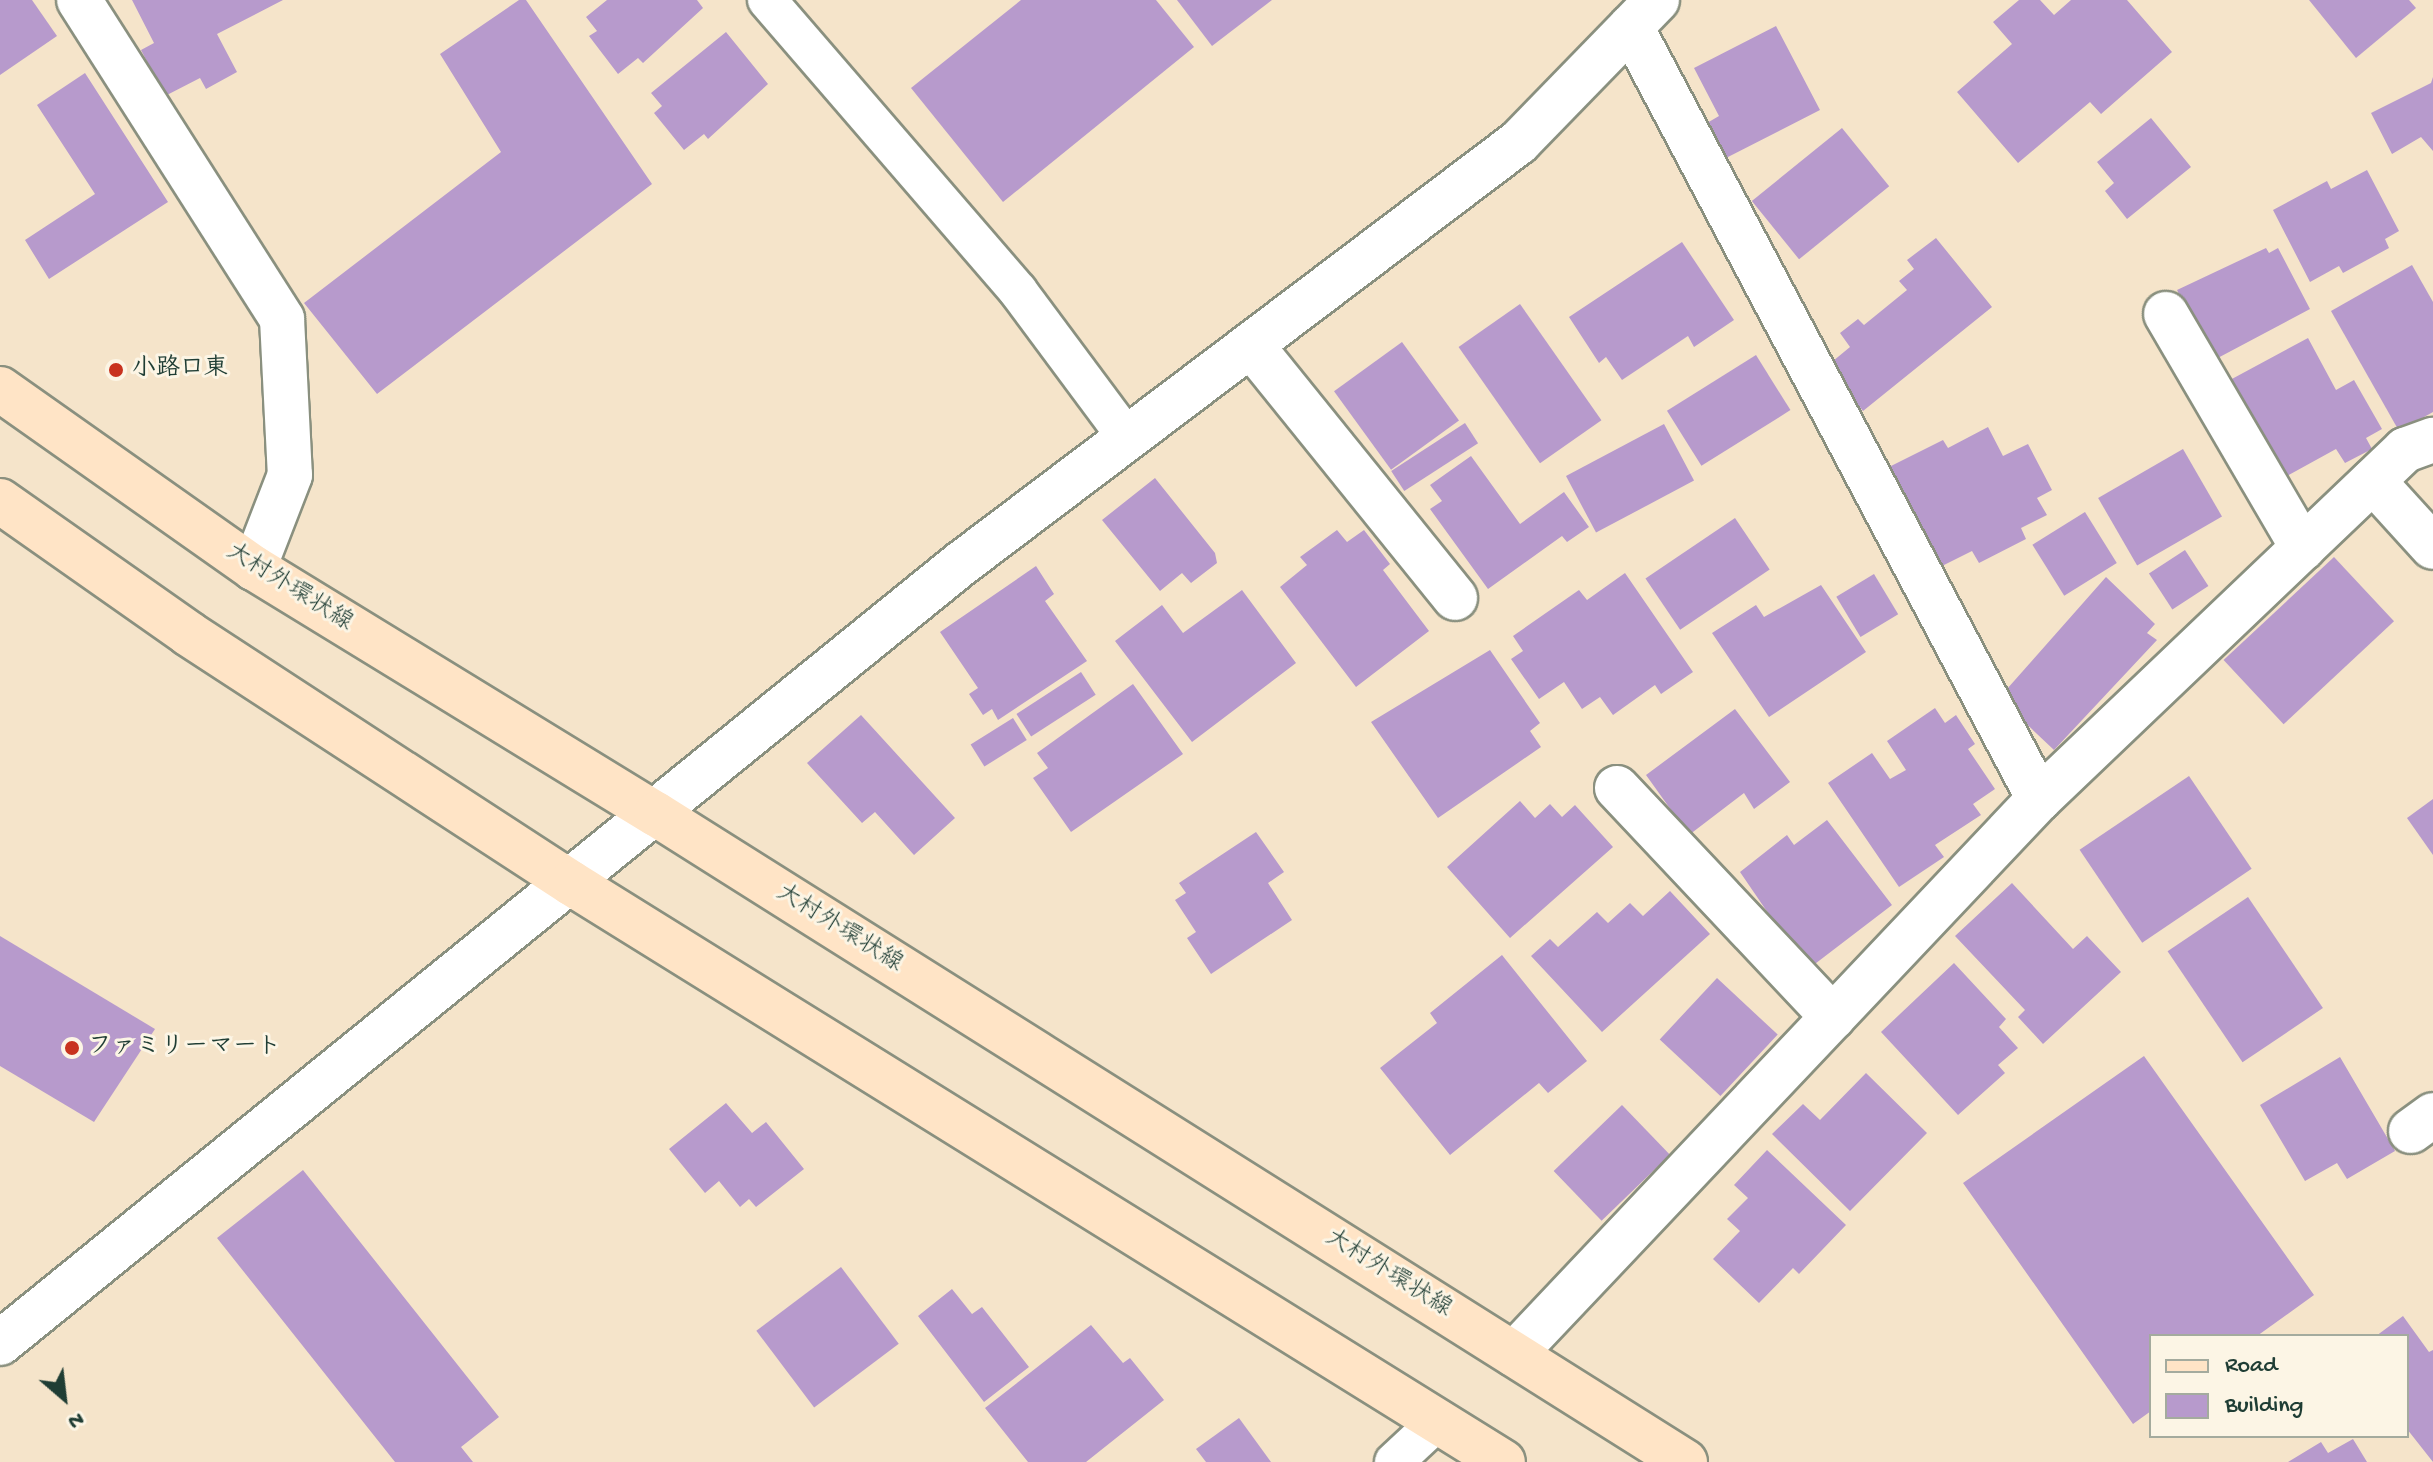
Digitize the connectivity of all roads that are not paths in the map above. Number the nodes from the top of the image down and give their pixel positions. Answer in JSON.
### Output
{"nodes":[{"id":1,"x":79,"y":0,"type":"edge"},
{"id":2,"x":767,"y":0,"type":"edge"},
{"id":3,"x":1644,"y":13,"type":"edge"},
{"id":4,"x":2166,"y":314,"type":"dead end"},
{"id":5,"x":1251,"y":345,"type":"junction"},
{"id":6,"x":0,"y":389,"type":"edge"},
{"id":7,"x":1127,"y":438,"type":"junction"},
{"id":8,"x":2433,"y":440,"type":"edge"},
{"id":9,"x":2373,"y":481,"type":"junction"},
{"id":10,"x":0,"y":501,"type":"edge"},
{"id":11,"x":2433,"y":547,"type":"edge"},
{"id":12,"x":2303,"y":548,"type":"junction"},
{"id":13,"x":254,"y":568,"type":"junction"},
{"id":14,"x":1455,"y":598,"type":"dead end"},
{"id":15,"x":1617,"y":788,"type":"dead end"},
{"id":16,"x":2039,"y":799,"type":"junction"},
{"id":17,"x":656,"y":814,"type":"junction"},
{"id":18,"x":571,"y":883,"type":"junction"},
{"id":19,"x":1833,"y":1017,"type":"junction"},
{"id":20,"x":0,"y":1343,"type":"edge"},
{"id":21,"x":1514,"y":1354,"type":"junction"},
{"id":22,"x":1438,"y":1421,"type":"junction"},
{"id":23,"x":1394,"y":1462,"type":"edge"},
{"id":24,"x":1503,"y":1462,"type":"edge"},
{"id":25,"x":1685,"y":1462,"type":"edge"}],
"edges":[{"from":1,"to":13,"type":"street"},
{"from":2,"to":7,"type":"lane"},
{"from":3,"to":5,"type":"street"},
{"from":3,"to":16,"type":"street"},
{"from":4,"to":12,"type":"street"},
{"from":5,"to":7,"type":"street"},
{"from":5,"to":14,"type":"street"},
{"from":6,"to":13,"type":"main road","name":"大村外環状線"},
{"from":7,"to":17,"type":"street"},
{"from":8,"to":9,"type":"street"},
{"from":9,"to":11,"type":"street"},
{"from":9,"to":12,"type":"street"},
{"from":10,"to":18,"type":"main road"},
{"from":12,"to":16,"type":"street"},
{"from":13,"to":17,"type":"main road","name":"大村外環状線"},
{"from":15,"to":19,"type":"street"},
{"from":16,"to":19,"type":"street"},
{"from":17,"to":18,"type":"street"},
{"from":17,"to":21,"type":"main road","name":"大村外環状線"},
{"from":18,"to":20,"type":"street"},
{"from":18,"to":22,"type":"main road"},
{"from":19,"to":21,"type":"street"},
{"from":21,"to":25,"type":"main road","name":"大村外環状線"},
{"from":22,"to":23,"type":"lane"},
{"from":22,"to":24,"type":"main road"}]}
